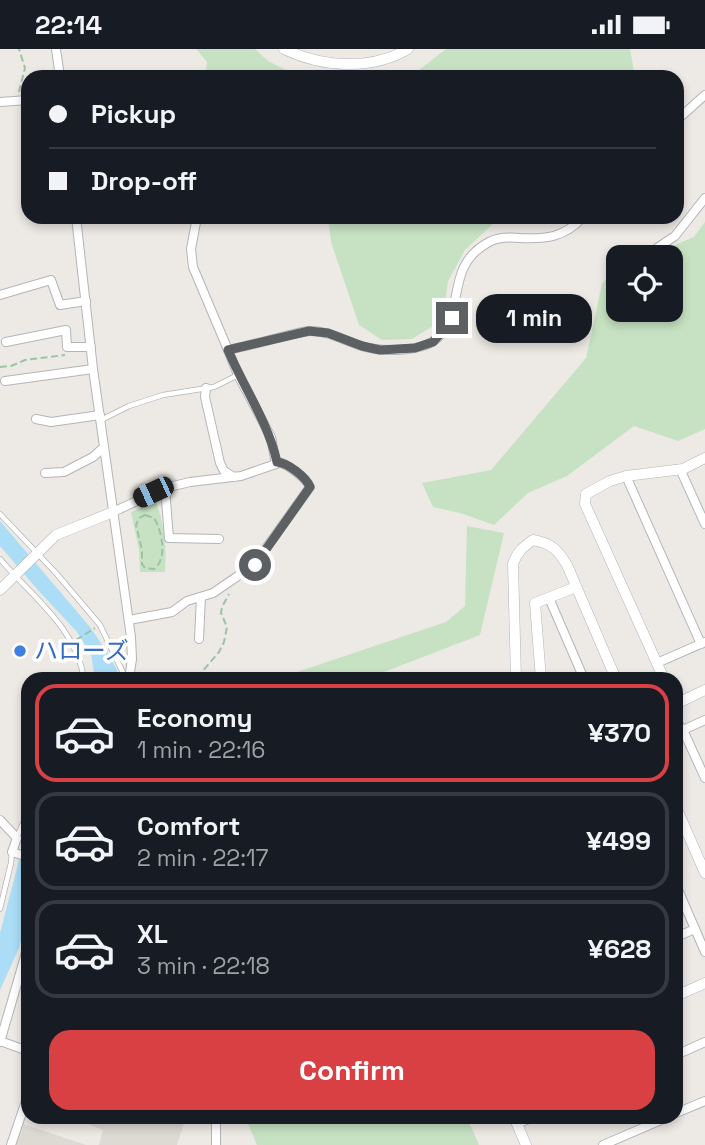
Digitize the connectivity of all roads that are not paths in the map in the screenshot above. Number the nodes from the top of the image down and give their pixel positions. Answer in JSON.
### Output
{"nodes":[{"id":1,"x":56,"y":49,"type":"edge"},
{"id":2,"x":284,"y":49,"type":"edge"},
{"id":3,"x":408,"y":49,"type":"edge"},
{"id":4,"x":59,"y":70,"type":"edge"},
{"id":5,"x":705,"y":95,"type":"edge"},
{"id":6,"x":0,"y":101,"type":"edge"},
{"id":7,"x":21,"y":101,"type":"edge"},
{"id":8,"x":684,"y":114,"type":"edge"},
{"id":9,"x":705,"y":198,"type":"edge"},
{"id":10,"x":77,"y":224,"type":"edge"},
{"id":11,"x":196,"y":224,"type":"edge"},
{"id":12,"x":575,"y":224,"type":"edge"},
{"id":13,"x":662,"y":245,"type":"edge"},
{"id":14,"x":0,"y":295,"type":"edge"},
{"id":15,"x":86,"y":300,"type":"junction"},
{"id":16,"x":6,"y":342,"type":"dead end"},
{"id":17,"x":91,"y":347,"type":"junction"},
{"id":18,"x":228,"y":350,"type":"junction"},
{"id":19,"x":93,"y":369,"type":"junction"},
{"id":20,"x":238,"y":375,"type":"junction"},
{"id":21,"x":5,"y":381,"type":"dead end"},
{"id":22,"x":206,"y":388,"type":"junction"},
{"id":23,"x":100,"y":418,"type":"junction"},
{"id":24,"x":36,"y":419,"type":"dead end"},
{"id":25,"x":104,"y":447,"type":"junction"},
{"id":26,"x":705,"y":458,"type":"edge"},
{"id":27,"x":277,"y":462,"type":"junction"},
{"id":28,"x":680,"y":469,"type":"junction"},
{"id":29,"x":45,"y":473,"type":"dead end"},
{"id":30,"x":626,"y":476,"type":"junction"},
{"id":31,"x":234,"y":477,"type":"junction"},
{"id":32,"x":165,"y":488,"type":"junction"},
{"id":33,"x":113,"y":512,"type":"junction"},
{"id":34,"x":0,"y":514,"type":"edge"},
{"id":35,"x":705,"y":524,"type":"edge"},
{"id":36,"x":219,"y":539,"type":"dead end"},
{"id":37,"x":37,"y":554,"type":"junction"},
{"id":38,"x":0,"y":559,"type":"edge"},
{"id":39,"x":17,"y":575,"type":"junction"},
{"id":40,"x":576,"y":587,"type":"junction"},
{"id":41,"x":0,"y":590,"type":"edge"},
{"id":42,"x":201,"y":597,"type":"junction"},
{"id":43,"x":548,"y":598,"type":"junction"},
{"id":44,"x":129,"y":620,"type":"junction"},
{"id":45,"x":199,"y":639,"type":"dead end"},
{"id":46,"x":703,"y":643,"type":"edge"},
{"id":47,"x":657,"y":663,"type":"junction"},
{"id":48,"x":82,"y":672,"type":"edge"},
{"id":49,"x":125,"y":672,"type":"edge"},
{"id":50,"x":130,"y":672,"type":"edge"},
{"id":51,"x":516,"y":672,"type":"edge"},
{"id":52,"x":540,"y":672,"type":"edge"},
{"id":53,"x":581,"y":672,"type":"edge"},
{"id":54,"x":613,"y":672,"type":"edge"},
{"id":55,"x":661,"y":672,"type":"edge"},
{"id":56,"x":705,"y":690,"type":"edge"},
{"id":57,"x":683,"y":701,"type":"edge"},
{"id":58,"x":705,"y":720,"type":"edge"},
{"id":59,"x":683,"y":730,"type":"joint"},
{"id":60,"x":705,"y":778,"type":"edge"},
{"id":61,"x":0,"y":820,"type":"edge"},
{"id":62,"x":683,"y":823,"type":"edge"},
{"id":63,"x":21,"y":829,"type":"edge"},
{"id":64,"x":17,"y":838,"type":"junction"},
{"id":65,"x":15,"y":853,"type":"junction"},
{"id":66,"x":21,"y":855,"type":"edge"},
{"id":67,"x":705,"y":873,"type":"edge"},
{"id":68,"x":683,"y":901,"type":"edge"},
{"id":69,"x":0,"y":909,"type":"edge"},
{"id":70,"x":695,"y":929,"type":"junction"},
{"id":71,"x":683,"y":934,"type":"edge"},
{"id":72,"x":705,"y":952,"type":"edge"},
{"id":73,"x":21,"y":970,"type":"edge"},
{"id":74,"x":705,"y":983,"type":"edge"},
{"id":75,"x":683,"y":993,"type":"edge"},
{"id":76,"x":0,"y":1042,"type":"edge"},
{"id":77,"x":705,"y":1042,"type":"edge"},
{"id":78,"x":21,"y":1049,"type":"edge"},
{"id":79,"x":683,"y":1052,"type":"edge"},
{"id":80,"x":705,"y":1101,"type":"edge"},
{"id":81,"x":683,"y":1110,"type":"edge"},
{"id":82,"x":21,"y":1116,"type":"edge"},
{"id":83,"x":216,"y":1124,"type":"edge"},
{"id":84,"x":517,"y":1124,"type":"edge"},
{"id":85,"x":652,"y":1124,"type":"edge"},
{"id":86,"x":11,"y":1145,"type":"edge"},
{"id":87,"x":216,"y":1145,"type":"edge"},
{"id":88,"x":526,"y":1145,"type":"edge"},
{"id":89,"x":603,"y":1145,"type":"edge"}],
"edges":[{"from":1,"to":4,"type":"street"},
{"from":2,"to":3,"type":"street"},
{"from":5,"to":8,"type":"street"},
{"from":6,"to":7,"type":"street"},
{"from":9,"to":13,"type":"street"},
{"from":10,"to":15,"type":"street"},
{"from":11,"to":18,"type":"street"},
{"from":12,"to":18,"type":"street"},
{"from":14,"to":15,"type":"street"},
{"from":15,"to":17,"type":"street"},
{"from":16,"to":17,"type":"street"},
{"from":17,"to":19,"type":"street"},
{"from":18,"to":20,"type":"street"},
{"from":19,"to":21,"type":"street"},
{"from":19,"to":23,"type":"street"},
{"from":20,"to":22,"type":"lane"},
{"from":20,"to":27,"type":"street"},
{"from":22,"to":23,"type":"lane"},
{"from":22,"to":31,"type":"street"},
{"from":23,"to":24,"type":"street"},
{"from":23,"to":25,"type":"street"},
{"from":25,"to":29,"type":"street"},
{"from":25,"to":33,"type":"street"},
{"from":26,"to":28,"type":"street"},
{"from":27,"to":31,"type":"street"},
{"from":27,"to":42,"type":"street"},
{"from":28,"to":30,"type":"street"},
{"from":28,"to":35,"type":"street"},
{"from":30,"to":46,"type":"street"},
{"from":30,"to":47,"type":"street"},
{"from":31,"to":32,"type":"street"},
{"from":32,"to":33,"type":"street"},
{"from":32,"to":36,"type":"street"},
{"from":33,"to":37,"type":"street"},
{"from":33,"to":44,"type":"street"},
{"from":34,"to":37,"type":"lane"},
{"from":37,"to":39,"type":"street"},
{"from":37,"to":49,"type":"lane"},
{"from":38,"to":39,"type":"lane"},
{"from":39,"to":41,"type":"street"},
{"from":39,"to":48,"type":"lane"},
{"from":40,"to":43,"type":"street"},
{"from":40,"to":51,"type":"street"},
{"from":40,"to":54,"type":"street"},
{"from":42,"to":44,"type":"street"},
{"from":42,"to":45,"type":"street"},
{"from":43,"to":52,"type":"street"},
{"from":43,"to":53,"type":"street"},
{"from":44,"to":50,"type":"street"},
{"from":46,"to":47,"type":"street"},
{"from":47,"to":55,"type":"street"},
{"from":56,"to":57,"type":"street"},
{"from":58,"to":59,"type":"street"},
{"from":59,"to":60,"type":"street"},
{"from":61,"to":64,"type":"street"},
{"from":62,"to":67,"type":"street"},
{"from":63,"to":64,"type":"lane"},
{"from":64,"to":65,"type":"street"},
{"from":65,"to":66,"type":"street"},
{"from":65,"to":69,"type":"lane"},
{"from":68,"to":70,"type":"street"},
{"from":70,"to":71,"type":"street"},
{"from":70,"to":72,"type":"street"},
{"from":73,"to":76,"type":"street"},
{"from":74,"to":75,"type":"street"},
{"from":76,"to":78,"type":"street"},
{"from":77,"to":79,"type":"street"},
{"from":80,"to":81,"type":"street"},
{"from":82,"to":86,"type":"street"},
{"from":83,"to":87,"type":"street"},
{"from":84,"to":88,"type":"street"},
{"from":85,"to":89,"type":"street"}]}
